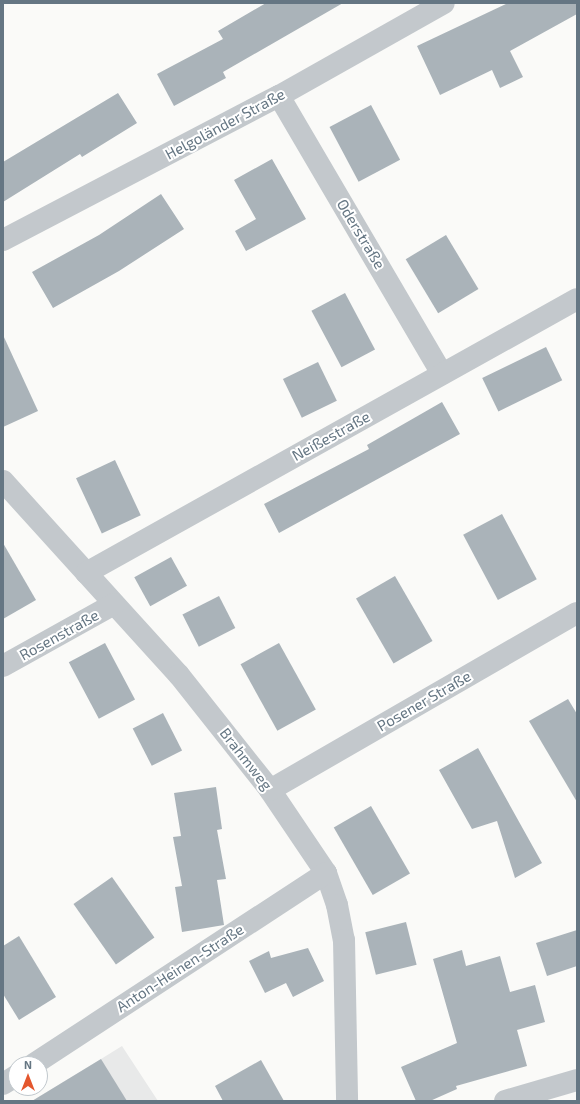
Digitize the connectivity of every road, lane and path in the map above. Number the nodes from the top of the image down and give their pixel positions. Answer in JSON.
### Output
{"nodes":[{"id":1,"x":444,"y":3,"type":"edge"},
{"id":2,"x":279,"y":96,"type":"junction"},
{"id":3,"x":3,"y":240,"type":"edge"},
{"id":4,"x":577,"y":299,"type":"edge"},
{"id":5,"x":442,"y":374,"type":"junction"},
{"id":6,"x":3,"y":481,"type":"edge"},
{"id":7,"x":86,"y":573,"type":"junction"},
{"id":8,"x":114,"y":604,"type":"junction"},
{"id":9,"x":577,"y":613,"type":"edge"},
{"id":10,"x":3,"y":666,"type":"edge"},
{"id":11,"x":270,"y":790,"type":"junction"},
{"id":12,"x":326,"y":873,"type":"junction"},
{"id":13,"x":46,"y":1056,"type":"edge"},
{"id":14,"x":577,"y":1080,"type":"edge"},
{"id":15,"x":347,"y":1101,"type":"edge"},
{"id":16,"x":505,"y":1101,"type":"edge"}],
"edges":[{"from":1,"to":2,"type":"street","name":"Helgoländer Straße"},
{"from":2,"to":3,"type":"street","name":"Helgoländer Straße"},
{"from":2,"to":5,"type":"street","name":"Oderstraße"},
{"from":4,"to":5,"type":"street","name":"Neißestraße"},
{"from":5,"to":7,"type":"street","name":"Neißestraße"},
{"from":6,"to":7,"type":"street","name":"Brahmweg"},
{"from":7,"to":8,"type":"street","name":"Brahmweg"},
{"from":8,"to":10,"type":"street","name":"Rosenstraße"},
{"from":8,"to":11,"type":"street","name":"Brahmweg"},
{"from":9,"to":11,"type":"street","name":"Posener Straße"},
{"from":11,"to":12,"type":"street","name":"Brahmweg"},
{"from":12,"to":13,"type":"street","name":"Anton-Heinen-Straße"},
{"from":12,"to":15,"type":"street","name":"Brahmweg"},
{"from":14,"to":16,"type":"street"}]}
